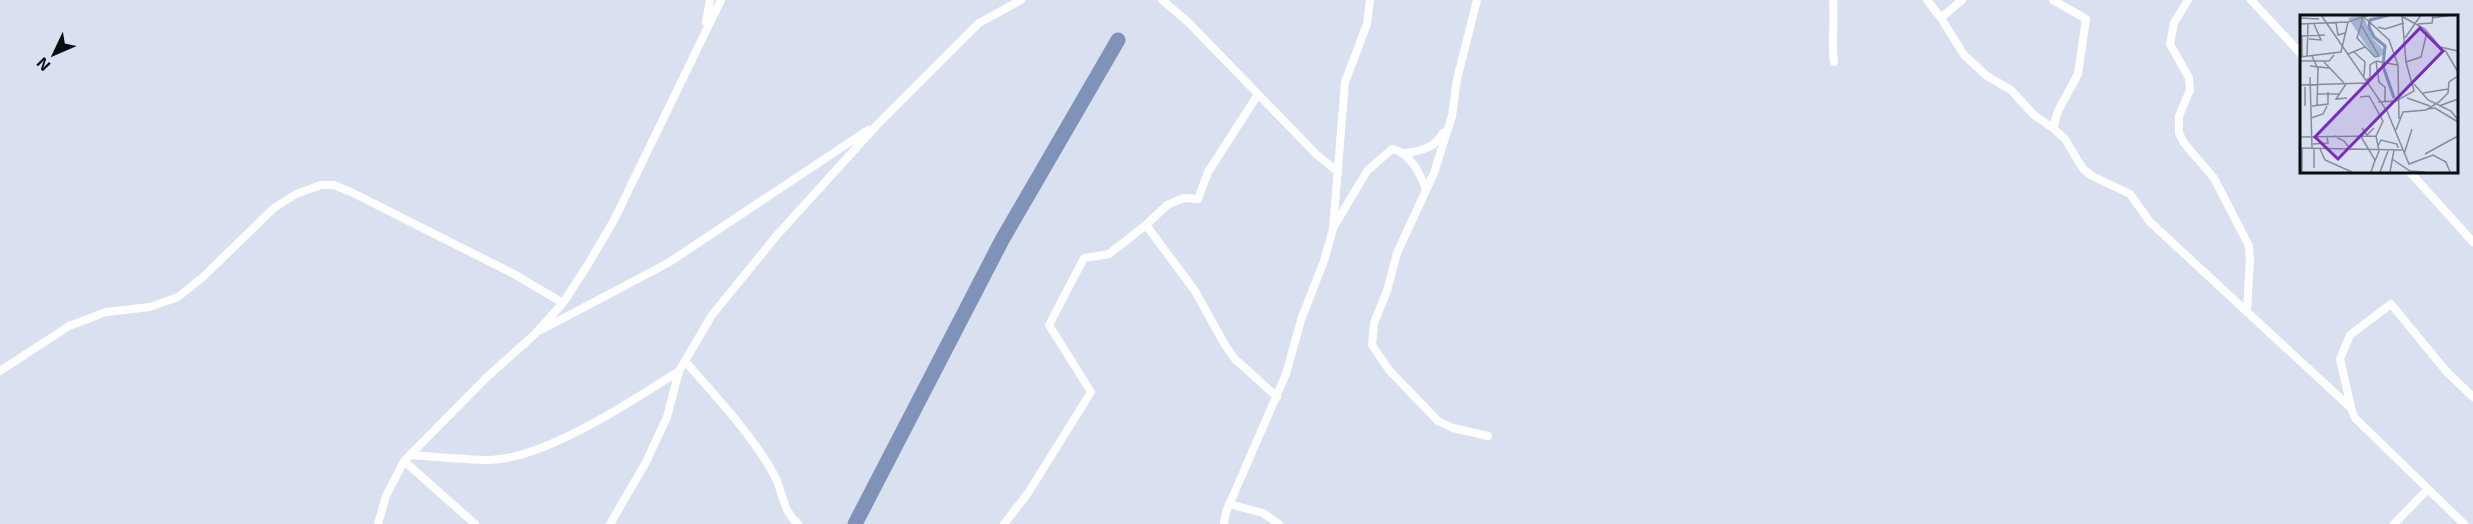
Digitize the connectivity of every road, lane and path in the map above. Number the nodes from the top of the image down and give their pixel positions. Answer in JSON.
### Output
{"nodes":[{"id":1,"x":710,"y":0,"type":"edge"},
{"id":2,"x":721,"y":0,"type":"edge"},
{"id":3,"x":1021,"y":0,"type":"edge"},
{"id":4,"x":1162,"y":0,"type":"edge"},
{"id":5,"x":1370,"y":0,"type":"edge"},
{"id":6,"x":1477,"y":0,"type":"edge"},
{"id":7,"x":1833,"y":0,"type":"edge"},
{"id":8,"x":1927,"y":0,"type":"edge"},
{"id":9,"x":1962,"y":0,"type":"edge"},
{"id":10,"x":2053,"y":0,"type":"edge"},
{"id":11,"x":2188,"y":0,"type":"edge"},
{"id":12,"x":2251,"y":0,"type":"edge"},
{"id":13,"x":1941,"y":18,"type":"junction"},
{"id":14,"x":704,"y":32,"type":"junction"},
{"id":15,"x":2300,"y":53,"type":"edge"},
{"id":16,"x":1834,"y":62,"type":"dead end"},
{"id":17,"x":1257,"y":96,"type":"junction"},
{"id":18,"x":1452,"y":116,"type":"junction"},
{"id":19,"x":877,"y":125,"type":"junction"},
{"id":20,"x":2053,"y":128,"type":"junction"},
{"id":21,"x":1404,"y":153,"type":"junction"},
{"id":22,"x":1338,"y":171,"type":"junction"},
{"id":23,"x":2410,"y":172,"type":"edge"},
{"id":24,"x":1426,"y":190,"type":"junction"},
{"id":25,"x":1146,"y":225,"type":"junction"},
{"id":26,"x":1333,"y":229,"type":"junction"},
{"id":27,"x":2473,"y":242,"type":"edge"},
{"id":28,"x":562,"y":303,"type":"junction"},
{"id":29,"x":2247,"y":312,"type":"junction"},
{"id":30,"x":535,"y":334,"type":"junction"},
{"id":31,"x":685,"y":361,"type":"junction"},
{"id":32,"x":0,"y":371,"type":"edge"},
{"id":33,"x":679,"y":371,"type":"junction"},
{"id":34,"x":2473,"y":397,"type":"edge"},
{"id":35,"x":1277,"y":398,"type":"junction"},
{"id":36,"x":2351,"y":408,"type":"junction"},
{"id":37,"x":1488,"y":435,"type":"dead end"},
{"id":38,"x":411,"y":455,"type":"junction"},
{"id":39,"x":404,"y":461,"type":"junction"},
{"id":40,"x":2427,"y":490,"type":"junction"},
{"id":41,"x":1230,"y":504,"type":"junction"},
{"id":42,"x":378,"y":524,"type":"edge"},
{"id":43,"x":475,"y":524,"type":"edge"},
{"id":44,"x":610,"y":524,"type":"edge"},
{"id":45,"x":798,"y":524,"type":"edge"},
{"id":46,"x":1005,"y":524,"type":"edge"},
{"id":47,"x":1224,"y":524,"type":"edge"},
{"id":48,"x":1279,"y":524,"type":"edge"},
{"id":49,"x":2394,"y":524,"type":"edge"},
{"id":50,"x":2464,"y":524,"type":"edge"}],
"edges":[{"from":1,"to":14,"type":"street"},
{"from":2,"to":14,"type":"street"},
{"from":3,"to":19,"type":"street"},
{"from":4,"to":17,"type":"street"},
{"from":5,"to":22,"type":"street"},
{"from":6,"to":18,"type":"street"},
{"from":7,"to":16,"type":"street"},
{"from":8,"to":13,"type":"street"},
{"from":9,"to":13,"type":"street"},
{"from":10,"to":20,"type":"street"},
{"from":11,"to":29,"type":"street"},
{"from":12,"to":15,"type":"street"},
{"from":13,"to":20,"type":"street"},
{"from":14,"to":28,"type":"street"},
{"from":17,"to":22,"type":"street"},
{"from":17,"to":25,"type":"street"},
{"from":18,"to":21,"type":"street"},
{"from":18,"to":24,"type":"street"},
{"from":19,"to":30,"type":"street"},
{"from":19,"to":31,"type":"street"},
{"from":20,"to":29,"type":"street"},
{"from":21,"to":24,"type":"street"},
{"from":21,"to":26,"type":"street"},
{"from":22,"to":26,"type":"street"},
{"from":23,"to":27,"type":"street"},
{"from":24,"to":37,"type":"street"},
{"from":25,"to":35,"type":"street"},
{"from":25,"to":46,"type":"street"},
{"from":26,"to":35,"type":"street"},
{"from":28,"to":30,"type":"street"},
{"from":28,"to":32,"type":"street"},
{"from":29,"to":36,"type":"street"},
{"from":30,"to":38,"type":"street"},
{"from":31,"to":33,"type":"street"},
{"from":31,"to":45,"type":"street"},
{"from":33,"to":38,"type":"street"},
{"from":33,"to":44,"type":"street"},
{"from":34,"to":36,"type":"street"},
{"from":35,"to":41,"type":"street"},
{"from":36,"to":40,"type":"street"},
{"from":38,"to":39,"type":"street"},
{"from":39,"to":42,"type":"street"},
{"from":39,"to":43,"type":"street"},
{"from":40,"to":49,"type":"street"},
{"from":40,"to":50,"type":"street"},
{"from":41,"to":47,"type":"street"},
{"from":41,"to":48,"type":"street"}]}
